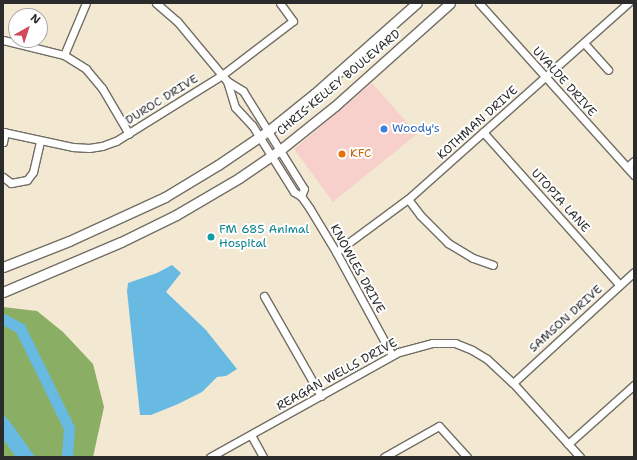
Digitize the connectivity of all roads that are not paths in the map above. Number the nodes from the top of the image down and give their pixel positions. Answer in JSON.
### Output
{"nodes":[{"id":1,"x":86,"y":3,"type":"edge"},
{"id":2,"x":156,"y":3,"type":"edge"},
{"id":3,"x":280,"y":3,"type":"edge"},
{"id":4,"x":417,"y":3,"type":"edge"},
{"id":5,"x":450,"y":3,"type":"edge"},
{"id":6,"x":479,"y":3,"type":"edge"},
{"id":7,"x":628,"y":3,"type":"edge"},
{"id":8,"x":3,"y":40,"type":"edge"},
{"id":9,"x":584,"y":42,"type":"junction"},
{"id":10,"x":64,"y":55,"type":"junction"},
{"id":11,"x":608,"y":70,"type":"dead end"},
{"id":12,"x":222,"y":75,"type":"junction"},
{"id":13,"x":545,"y":77,"type":"junction"},
{"id":14,"x":227,"y":81,"type":"junction"},
{"id":15,"x":4,"y":132,"type":"edge"},
{"id":16,"x":483,"y":132,"type":"junction"},
{"id":17,"x":264,"y":133,"type":"junction"},
{"id":18,"x":129,"y":134,"type":"junction"},
{"id":19,"x":40,"y":141,"type":"junction"},
{"id":20,"x":3,"y":142,"type":"edge"},
{"id":21,"x":280,"y":150,"type":"junction"},
{"id":22,"x":272,"y":155,"type":"junction"},
{"id":23,"x":634,"y":161,"type":"edge"},
{"id":24,"x":627,"y":167,"type":"junction"},
{"id":25,"x":634,"y":175,"type":"edge"},
{"id":26,"x":3,"y":176,"type":"edge"},
{"id":27,"x":301,"y":196,"type":"junction"},
{"id":28,"x":408,"y":199,"type":"junction"},
{"id":29,"x":336,"y":252,"type":"junction"},
{"id":30,"x":493,"y":265,"type":"dead end"},
{"id":31,"x":3,"y":268,"type":"edge"},
{"id":32,"x":634,"y":272,"type":"edge"},
{"id":33,"x":620,"y":285,"type":"junction"},
{"id":34,"x":3,"y":292,"type":"edge"},
{"id":35,"x":264,"y":296,"type":"dead end"},
{"id":36,"x":392,"y":355,"type":"junction"},
{"id":37,"x":512,"y":383,"type":"junction"},
{"id":38,"x":634,"y":384,"type":"edge"},
{"id":39,"x":321,"y":396,"type":"junction"},
{"id":40,"x":251,"y":435,"type":"junction"},
{"id":41,"x":568,"y":444,"type":"junction"},
{"id":42,"x":210,"y":457,"type":"edge"},
{"id":43,"x":263,"y":457,"type":"edge"},
{"id":44,"x":384,"y":457,"type":"edge"},
{"id":45,"x":467,"y":457,"type":"edge"},
{"id":46,"x":580,"y":457,"type":"edge"}],
"edges":[{"from":1,"to":10,"type":"street"},
{"from":2,"to":12,"type":"street","name":"KNOWLES DRIVE"},
{"from":3,"to":12,"type":"street","name":"DUROC DRIVE"},
{"from":4,"to":17,"type":"main road","name":"CHRIS KELLEY BOULEVARD"},
{"from":5,"to":21,"type":"main road","name":"CHRIS KELLEY BOULEVARD"},
{"from":6,"to":13,"type":"street","name":"UVALDE DRIVE"},
{"from":7,"to":9,"type":"street","name":"KOTHMAN DRIVE"},
{"from":8,"to":10,"type":"street"},
{"from":9,"to":11,"type":"street"},
{"from":9,"to":13,"type":"street","name":"KOTHMAN DRIVE"},
{"from":10,"to":18,"type":"street"},
{"from":12,"to":14,"type":"street","name":"KNOWLES DRIVE"},
{"from":12,"to":18,"type":"street","name":"DUROC DRIVE"},
{"from":13,"to":16,"type":"street","name":"KOTHMAN DRIVE"},
{"from":13,"to":24,"type":"street","name":"UVALDE DRIVE"},
{"from":14,"to":17,"type":"street","name":"KNOWLES DRIVE"},
{"from":14,"to":17,"type":"street","name":"KNOWLES DRIVE"},
{"from":15,"to":19,"type":"street","name":"DUROC DRIVE"},
{"from":15,"to":20,"type":"street"},
{"from":16,"to":28,"type":"street","name":"KOTHMAN DRIVE"},
{"from":16,"to":33,"type":"street","name":"UTOPIA LANE"},
{"from":17,"to":21,"type":"street","name":"KNOWLES DRIVE"},
{"from":17,"to":22,"type":"street","name":"KNOWLES DRIVE"},
{"from":17,"to":31,"type":"main road","name":"CHRIS KELLEY BOULEVARD"},
{"from":18,"to":19,"type":"street","name":"DUROC DRIVE"},
{"from":19,"to":26,"type":"street"},
{"from":21,"to":22,"type":"main road","name":"CHRIS KELLEY BOULEVARD"},
{"from":21,"to":27,"type":"street","name":"KNOWLES DRIVE"},
{"from":22,"to":27,"type":"street","name":"KNOWLES DRIVE"},
{"from":22,"to":34,"type":"main road","name":"CHRIS KELLEY BOULEVARD"},
{"from":23,"to":24,"type":"street"},
{"from":24,"to":25,"type":"street","name":"UVALDE DRIVE"},
{"from":27,"to":29,"type":"street","name":"KNOWLES DRIVE"},
{"from":28,"to":29,"type":"street","name":"KOTHMAN DRIVE"},
{"from":28,"to":30,"type":"street"},
{"from":29,"to":36,"type":"street","name":"KNOWLES DRIVE"},
{"from":32,"to":33,"type":"street","name":"SAMSON DRIVE"},
{"from":33,"to":37,"type":"street","name":"SAMSON DRIVE"},
{"from":35,"to":39,"type":"street"},
{"from":36,"to":37,"type":"street","name":"REAGAN WELLS DRIVE"},
{"from":36,"to":39,"type":"street","name":"REAGAN WELLS DRIVE"},
{"from":37,"to":41,"type":"street","name":"REAGAN WELLS DRIVE"},
{"from":38,"to":41,"type":"street"},
{"from":39,"to":40,"type":"street","name":"REAGAN WELLS DRIVE"},
{"from":40,"to":42,"type":"street","name":"REAGAN WELLS DRIVE"},
{"from":40,"to":43,"type":"street"},
{"from":41,"to":46,"type":"street","name":"REAGAN WELLS DRIVE"},
{"from":44,"to":45,"type":"street"}]}
